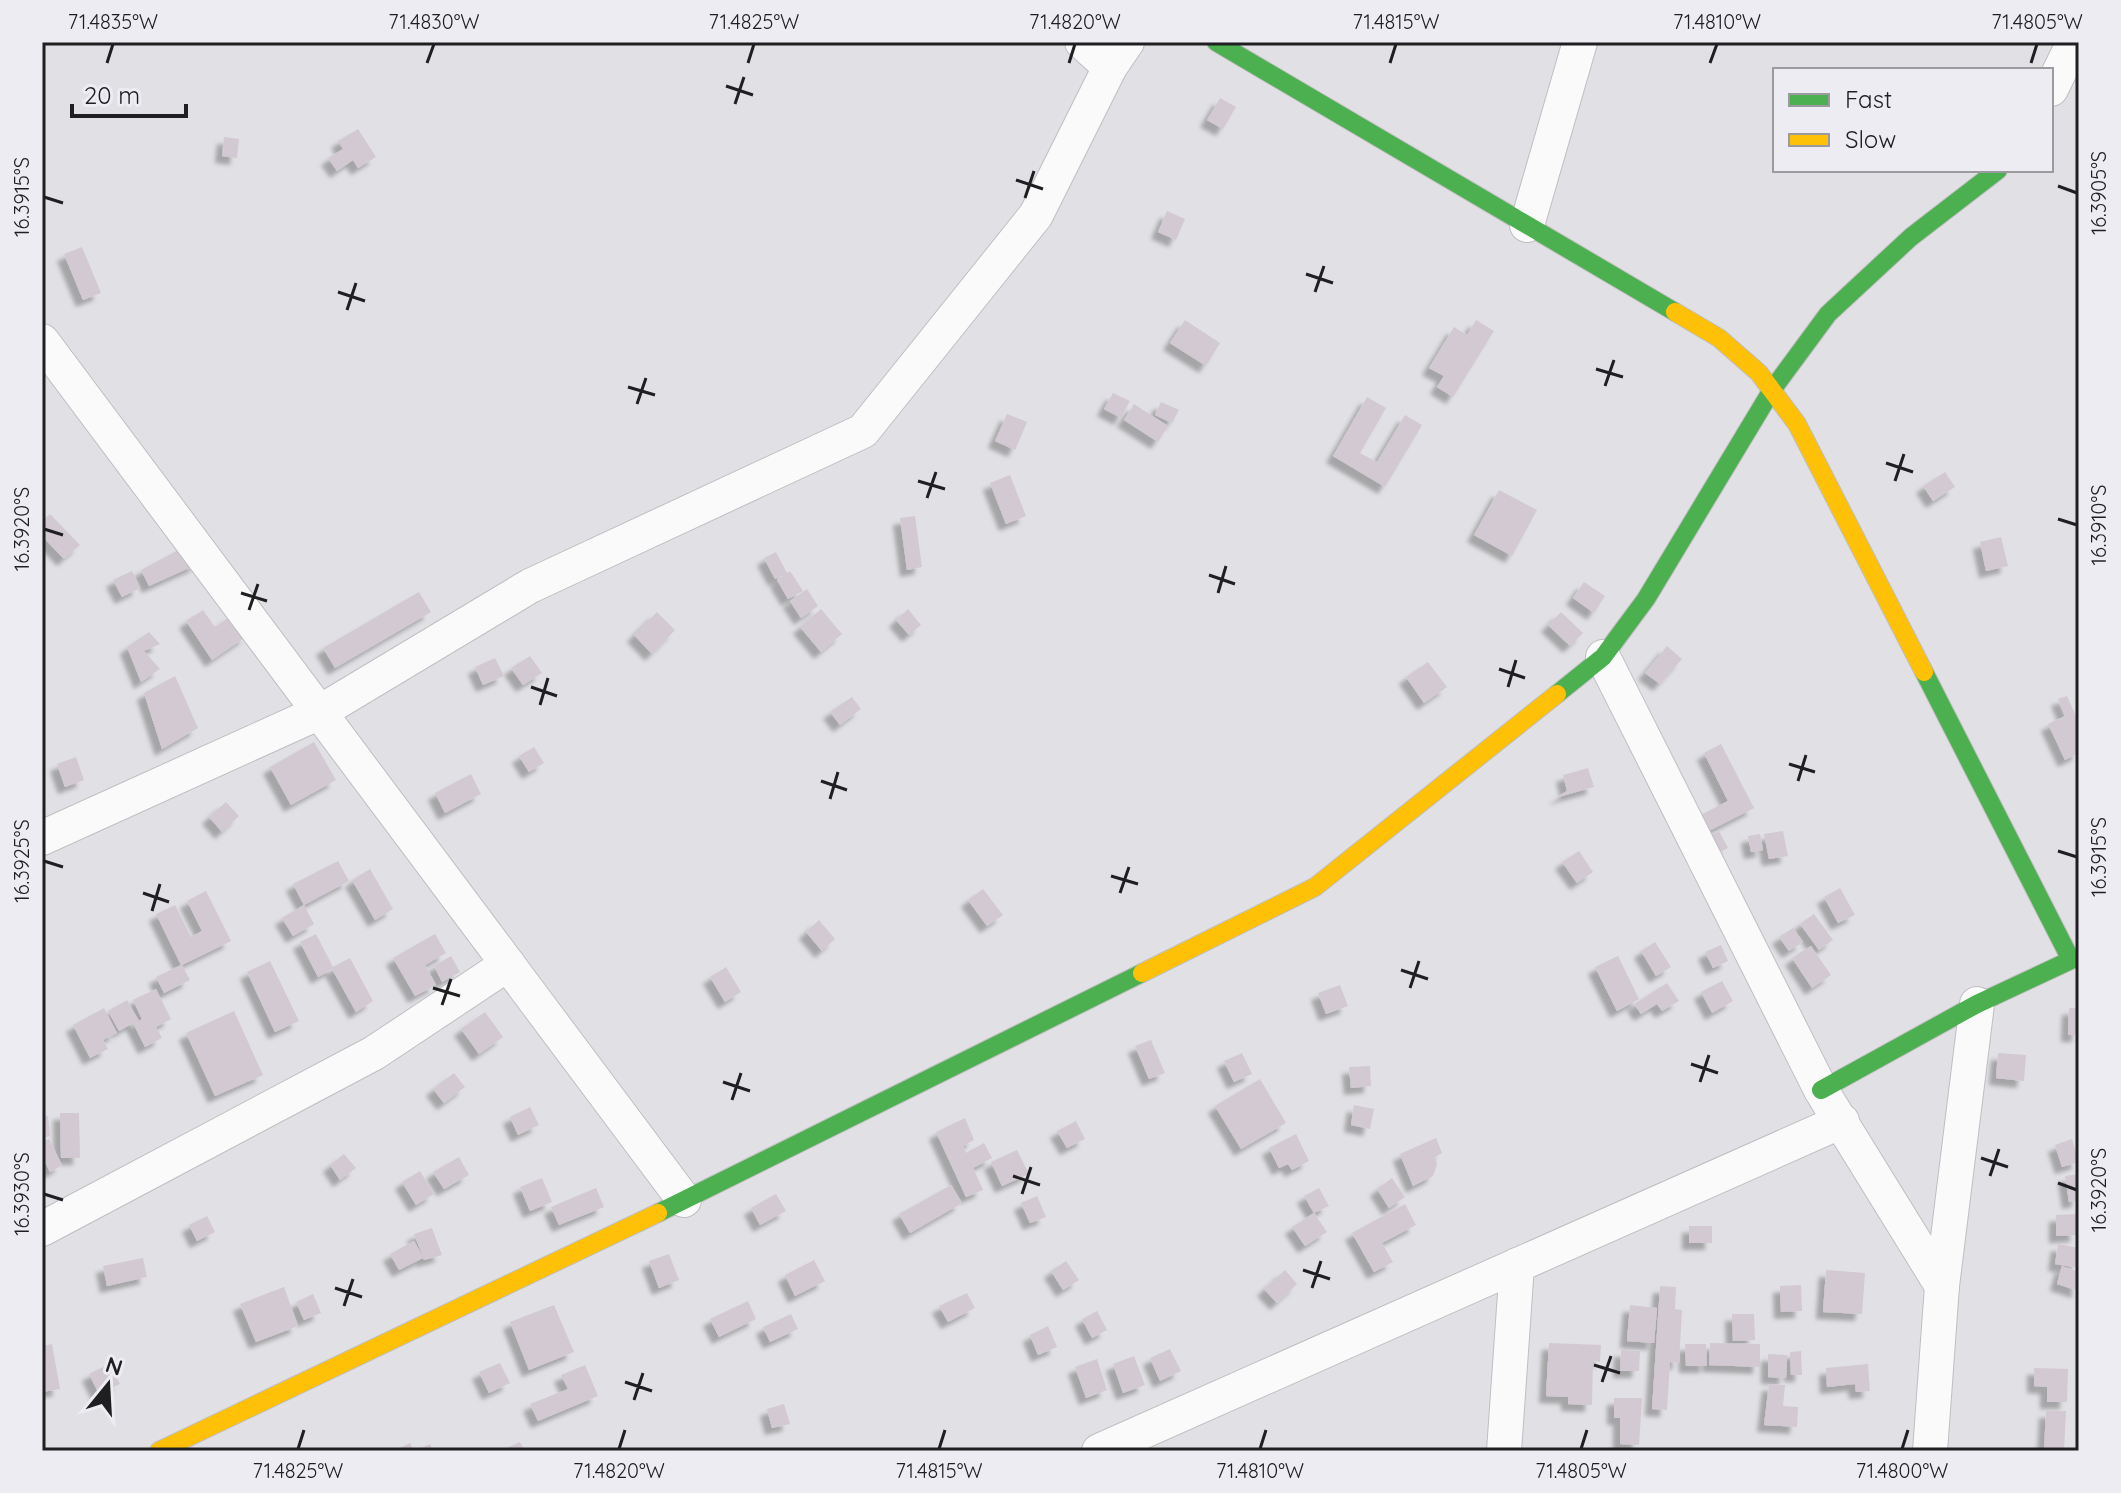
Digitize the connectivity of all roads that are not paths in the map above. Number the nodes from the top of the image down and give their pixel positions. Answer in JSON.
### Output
{"nodes":[{"id":1,"x":1082,"y":42,"type":"edge"},
{"id":2,"x":1216,"y":42,"type":"edge"},
{"id":3,"x":1580,"y":42,"type":"edge"},
{"id":4,"x":2074,"y":42,"type":"edge"},
{"id":5,"x":1119,"y":55,"type":"edge"},
{"id":6,"x":2053,"y":85,"type":"edge"},
{"id":7,"x":1995,"y":172,"type":"edge"},
{"id":8,"x":1527,"y":225,"type":"junction"},
{"id":9,"x":42,"y":341,"type":"edge"},
{"id":10,"x":1772,"y":390,"type":"junction"},
{"id":11,"x":1603,"y":657,"type":"junction"},
{"id":12,"x":320,"y":712,"type":"junction"},
{"id":13,"x":42,"y":838,"type":"edge"},
{"id":14,"x":508,"y":964,"type":"junction"},
{"id":15,"x":1977,"y":1004,"type":"junction"},
{"id":16,"x":1821,"y":1090,"type":"junction"},
{"id":17,"x":1842,"y":1121,"type":"junction"},
{"id":18,"x":684,"y":1200,"type":"junction"},
{"id":19,"x":42,"y":1229,"type":"edge"},
{"id":20,"x":1517,"y":1265,"type":"junction"},
{"id":21,"x":1942,"y":1286,"type":"junction"},
{"id":22,"x":159,"y":1451,"type":"edge"},
{"id":23,"x":1099,"y":1451,"type":"edge"},
{"id":24,"x":1504,"y":1451,"type":"edge"},
{"id":25,"x":1930,"y":1451,"type":"edge"}],
"edges":[{"from":1,"to":5,"type":"street"},
{"from":2,"to":8,"type":"street"},
{"from":3,"to":8,"type":"street"},
{"from":4,"to":6,"type":"street"},
{"from":5,"to":12,"type":"street"},
{"from":7,"to":10,"type":"street"},
{"from":8,"to":10,"type":"street"},
{"from":9,"to":12,"type":"street"},
{"from":10,"to":11,"type":"street"},
{"from":10,"to":15,"type":"street"},
{"from":11,"to":16,"type":"street"},
{"from":11,"to":18,"type":"street"},
{"from":12,"to":13,"type":"street"},
{"from":12,"to":14,"type":"street"},
{"from":14,"to":18,"type":"street"},
{"from":14,"to":19,"type":"street"},
{"from":15,"to":16,"type":"street"},
{"from":15,"to":21,"type":"street"},
{"from":16,"to":17,"type":"street"},
{"from":17,"to":20,"type":"street"},
{"from":17,"to":21,"type":"street"},
{"from":18,"to":22,"type":"street"},
{"from":20,"to":23,"type":"street"},
{"from":20,"to":24,"type":"street"},
{"from":21,"to":25,"type":"street"}]}
